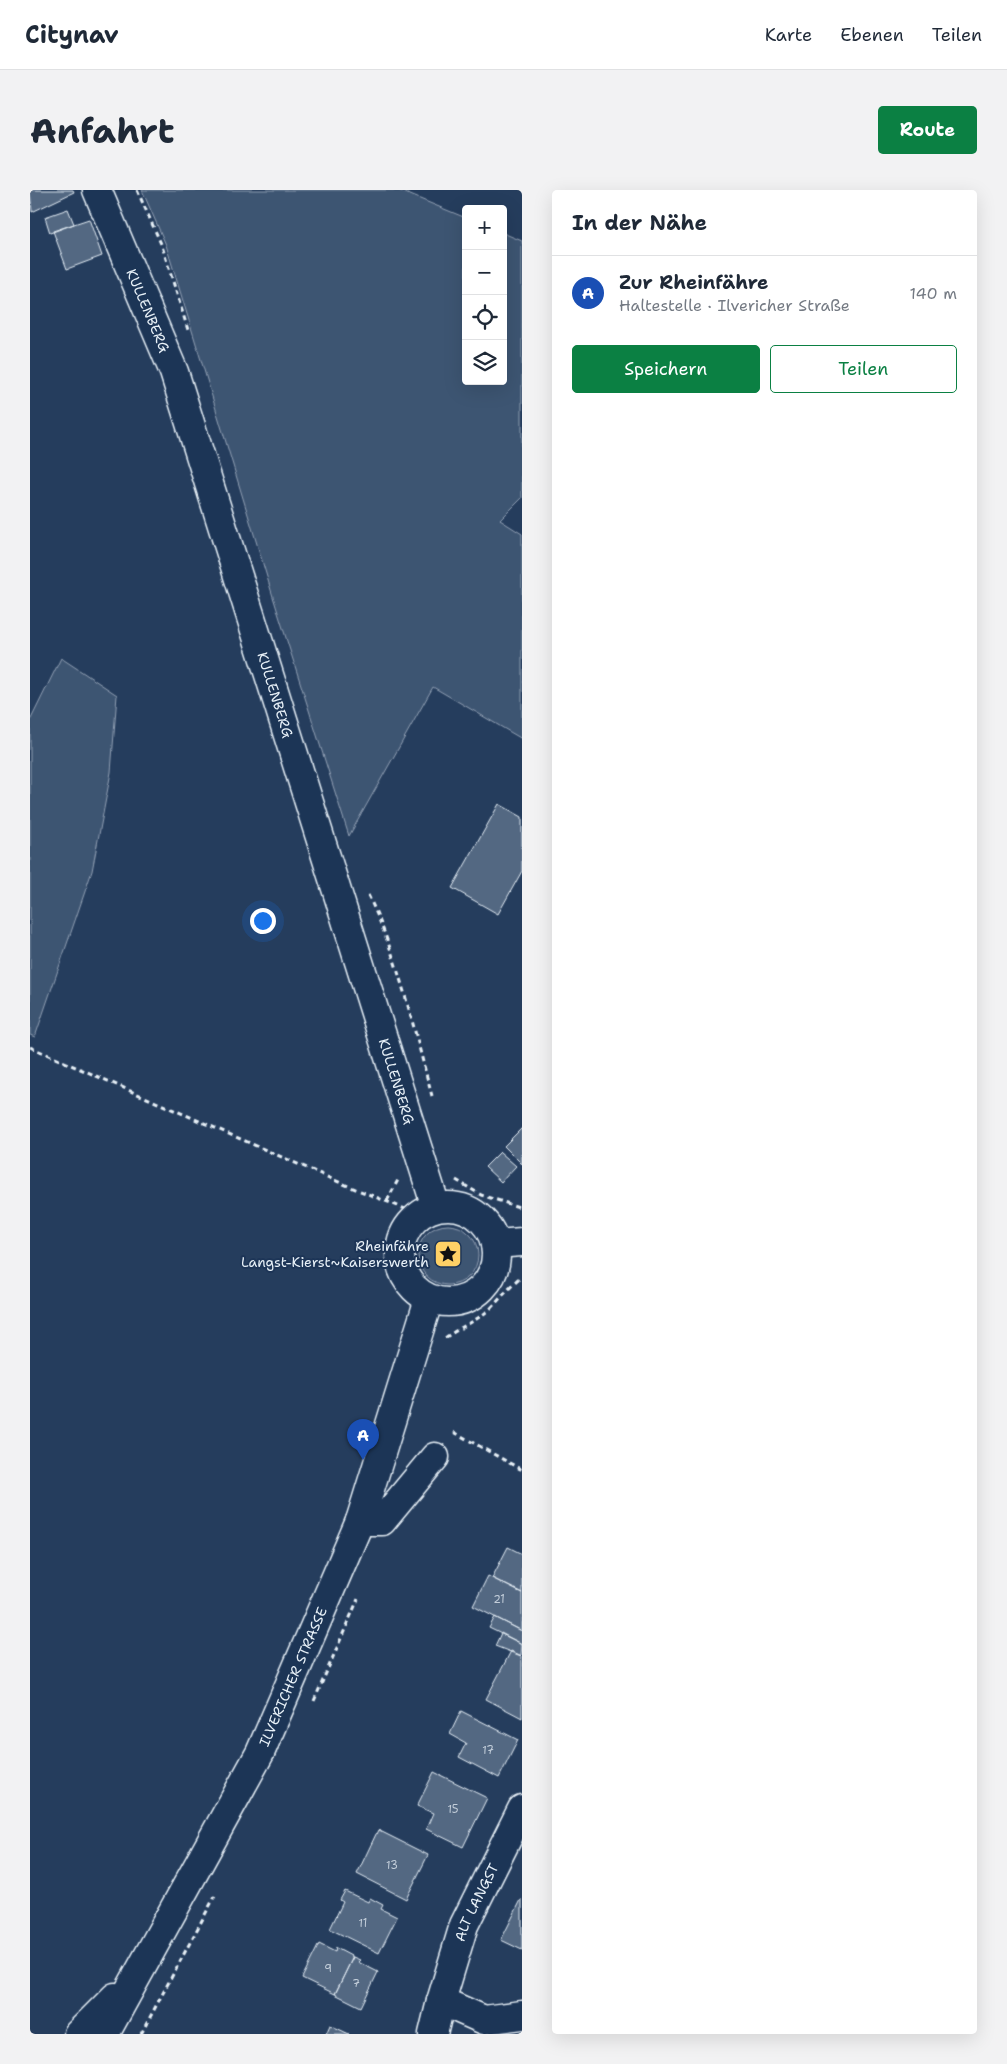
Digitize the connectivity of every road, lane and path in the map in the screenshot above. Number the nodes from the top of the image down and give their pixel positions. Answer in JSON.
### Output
{"nodes":[{"id":1,"x":97,"y":190,"type":"edge"},
{"id":2,"x":30,"y":1047,"type":"edge"},
{"id":3,"x":428,"y":1211,"type":"junction"},
{"id":4,"x":509,"y":1243,"type":"edge"},
{"id":5,"x":429,"y":1298,"type":"junction"},
{"id":6,"x":454,"y":1432,"type":"dead end"},
{"id":7,"x":435,"y":1457,"type":"dead end"},
{"id":8,"x":522,"y":1470,"type":"edge"},
{"id":9,"x":360,"y":1521,"type":"junction"},
{"id":10,"x":522,"y":1809,"type":"edge"},
{"id":11,"x":139,"y":1970,"type":"junction"},
{"id":12,"x":441,"y":2000,"type":"junction"},
{"id":13,"x":522,"y":2015,"type":"edge"},
{"id":14,"x":78,"y":2034,"type":"edge"},
{"id":15,"x":105,"y":2034,"type":"edge"},
{"id":16,"x":433,"y":2034,"type":"edge"}],
"edges":[{"from":1,"to":3,"type":"street","name":"KULLENBERG"},
{"from":2,"to":3,"type":"path"},
{"from":3,"to":4,"type":"street"},
{"from":3,"to":5,"type":"street"},
{"from":4,"to":5,"type":"street"},
{"from":5,"to":9,"type":"street","name":"ILVERICHER STRASSE"},
{"from":6,"to":8,"type":"path"},
{"from":7,"to":9,"type":"street"},
{"from":9,"to":11,"type":"street","name":"ILVERICHER STRASSE"},
{"from":10,"to":12,"type":"street","name":"ALT LANGST"},
{"from":11,"to":14,"type":"street"},
{"from":11,"to":15,"type":"street","name":"ILVERICHER STRASSE"},
{"from":12,"to":13,"type":"street"},
{"from":12,"to":16,"type":"street","name":"ALT LANGST"}]}
